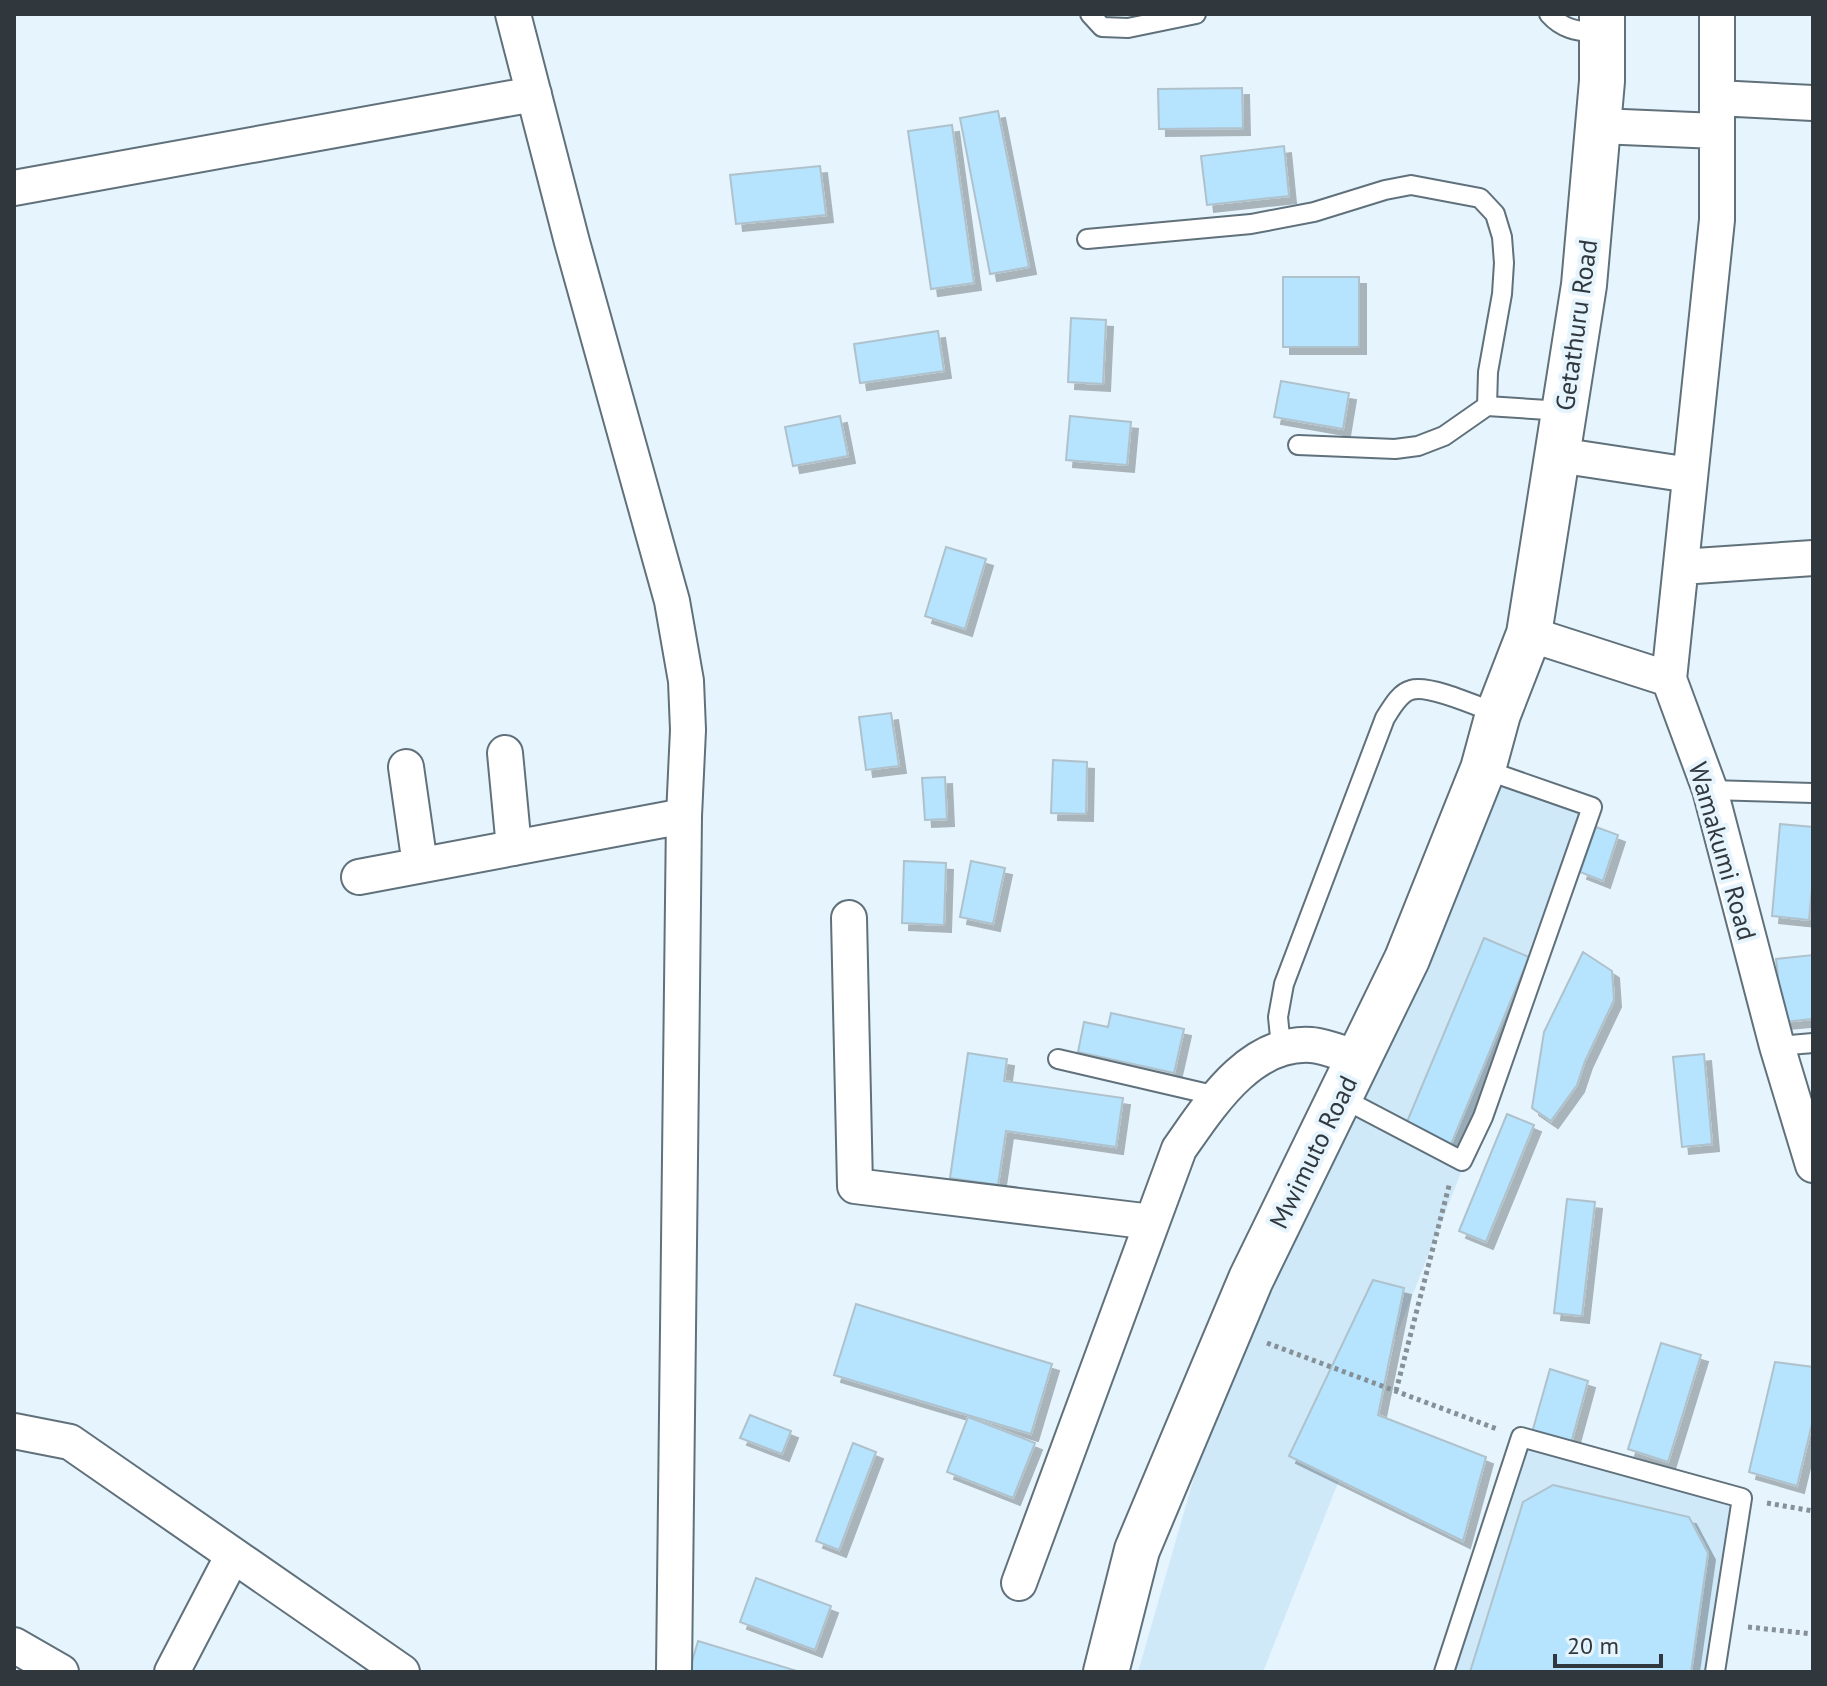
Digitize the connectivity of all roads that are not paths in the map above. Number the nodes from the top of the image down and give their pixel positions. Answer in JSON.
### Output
{"nodes":[{"id":1,"x":513,"y":14,"type":"edge"},
{"id":2,"x":1090,"y":14,"type":"edge"},
{"id":3,"x":1196,"y":14,"type":"edge"},
{"id":4,"x":1549,"y":14,"type":"edge"},
{"id":5,"x":1717,"y":14,"type":"edge"},
{"id":6,"x":1602,"y":24,"type":"edge"},
{"id":7,"x":534,"y":94,"type":"junction"},
{"id":8,"x":1813,"y":103,"type":"edge"},
{"id":9,"x":1717,"y":114,"type":"junction"},
{"id":10,"x":1599,"y":126,"type":"junction"},
{"id":11,"x":14,"y":188,"type":"edge"},
{"id":12,"x":1087,"y":239,"type":"dead end"},
{"id":13,"x":1487,"y":406,"type":"junction"},
{"id":14,"x":1564,"y":411,"type":"junction"},
{"id":15,"x":1298,"y":445,"type":"dead end"},
{"id":16,"x":1558,"y":455,"type":"junction"},
{"id":17,"x":1690,"y":475,"type":"junction"},
{"id":18,"x":1813,"y":558,"type":"edge"},
{"id":19,"x":1681,"y":567,"type":"junction"},
{"id":20,"x":1529,"y":634,"type":"junction"},
{"id":21,"x":1669,"y":679,"type":"junction"},
{"id":22,"x":1498,"y":714,"type":"junction"},
{"id":23,"x":505,"y":753,"type":"dead end"},
{"id":24,"x":406,"y":767,"type":"dead end"},
{"id":25,"x":1483,"y":769,"type":"junction"},
{"id":26,"x":1710,"y":790,"type":"junction"},
{"id":27,"x":1813,"y":793,"type":"edge"},
{"id":28,"x":684,"y":816,"type":"junction"},
{"id":29,"x":514,"y":848,"type":"junction"},
{"id":30,"x":420,"y":865,"type":"junction"},
{"id":31,"x":359,"y":877,"type":"dead end"},
{"id":32,"x":849,"y":918,"type":"dead end"},
{"id":33,"x":1813,"y":1043,"type":"edge"},
{"id":34,"x":1777,"y":1046,"type":"junction"},
{"id":35,"x":1281,"y":1047,"type":"junction"},
{"id":36,"x":1058,"y":1059,"type":"dead end"},
{"id":37,"x":1359,"y":1059,"type":"junction"},
{"id":38,"x":1217,"y":1096,"type":"junction"},
{"id":39,"x":1340,"y":1097,"type":"junction"},
{"id":40,"x":1813,"y":1165,"type":"edge"},
{"id":41,"x":1152,"y":1222,"type":"junction"},
{"id":42,"x":14,"y":1431,"type":"edge"},
{"id":43,"x":233,"y":1555,"type":"junction"},
{"id":44,"x":1019,"y":1583,"type":"dead end"},
{"id":45,"x":14,"y":1645,"type":"edge"},
{"id":46,"x":400,"y":1671,"type":"edge"},
{"id":47,"x":61,"y":1672,"type":"edge"},
{"id":48,"x":172,"y":1672,"type":"edge"},
{"id":49,"x":674,"y":1672,"type":"edge"},
{"id":50,"x":1106,"y":1672,"type":"edge"},
{"id":51,"x":1444,"y":1672,"type":"edge"},
{"id":52,"x":1715,"y":1672,"type":"edge"}],
"edges":[{"from":1,"to":7,"type":"street"},
{"from":2,"to":3,"type":"lane"},
{"from":4,"to":6,"type":"lane"},
{"from":5,"to":9,"type":"street"},
{"from":6,"to":10,"type":"main road","name":"Getathuru Road"},
{"from":7,"to":11,"type":"street"},
{"from":7,"to":28,"type":"street"},
{"from":8,"to":9,"type":"street"},
{"from":9,"to":10,"type":"street"},
{"from":9,"to":17,"type":"street"},
{"from":10,"to":14,"type":"main road","name":"Getathuru Road"},
{"from":12,"to":13,"type":"lane"},
{"from":13,"to":14,"type":"lane"},
{"from":13,"to":15,"type":"lane"},
{"from":14,"to":16,"type":"main road","name":"Getathuru Road"},
{"from":16,"to":17,"type":"street"},
{"from":16,"to":20,"type":"main road","name":"Getathuru Road"},
{"from":17,"to":19,"type":"street"},
{"from":18,"to":19,"type":"street"},
{"from":19,"to":21,"type":"street"},
{"from":20,"to":21,"type":"street"},
{"from":20,"to":22,"type":"main road","name":"Mwimuto Road"},
{"from":21,"to":26,"type":"street","name":"Wamakumi Road"},
{"from":22,"to":25,"type":"main road","name":"Mwimuto Road"},
{"from":22,"to":35,"type":"lane"},
{"from":23,"to":29,"type":"street"},
{"from":24,"to":30,"type":"street"},
{"from":25,"to":37,"type":"main road","name":"Mwimuto Road"},
{"from":25,"to":39,"type":"lane"},
{"from":26,"to":27,"type":"lane"},
{"from":26,"to":34,"type":"street","name":"Wamakumi Road"},
{"from":28,"to":29,"type":"street"},
{"from":28,"to":49,"type":"street"},
{"from":29,"to":30,"type":"street"},
{"from":30,"to":31,"type":"street"},
{"from":32,"to":41,"type":"street"},
{"from":33,"to":34,"type":"lane"},
{"from":34,"to":40,"type":"street","name":"Wamakumi Road"},
{"from":35,"to":37,"type":"street"},
{"from":35,"to":38,"type":"street"},
{"from":36,"to":38,"type":"lane"},
{"from":37,"to":39,"type":"main road","name":"Mwimuto Road"},
{"from":38,"to":41,"type":"street"},
{"from":39,"to":50,"type":"main road","name":"Mwimuto Road"},
{"from":41,"to":44,"type":"street"},
{"from":42,"to":43,"type":"street"},
{"from":43,"to":46,"type":"street"},
{"from":43,"to":48,"type":"street"},
{"from":45,"to":47,"type":"street"},
{"from":51,"to":52,"type":"lane"}]}
